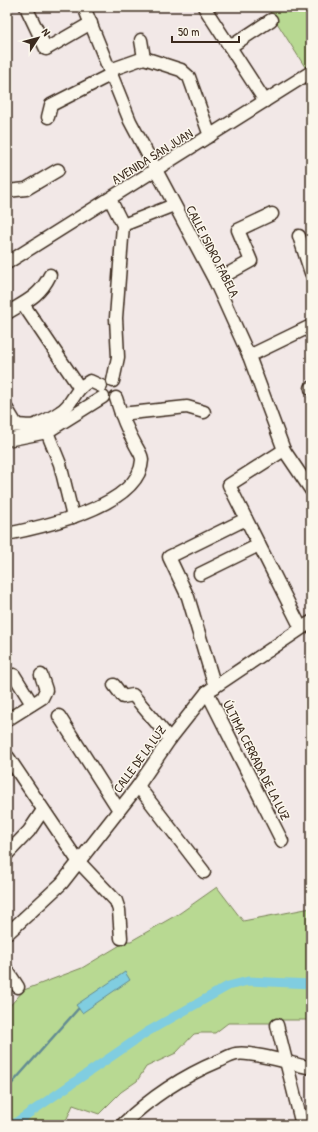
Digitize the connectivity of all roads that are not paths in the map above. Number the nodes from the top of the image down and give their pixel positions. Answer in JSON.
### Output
{"nodes":[{"id":1,"x":26,"y":7,"type":"edge"},
{"id":2,"x":84,"y":7,"type":"edge"},
{"id":3,"x":204,"y":7,"type":"edge"},
{"id":4,"x":271,"y":20,"type":"dead end"},
{"id":5,"x":91,"y":23,"type":"junction"},
{"id":6,"x":141,"y":40,"type":"dead end"},
{"id":7,"x":230,"y":46,"type":"junction"},
{"id":8,"x":144,"y":58,"type":"junction"},
{"id":9,"x":111,"y":72,"type":"junction"},
{"id":10,"x":311,"y":72,"type":"edge"},
{"id":11,"x":265,"y":101,"type":"junction"},
{"id":12,"x":48,"y":117,"type":"dead end"},
{"id":13,"x":210,"y":136,"type":"junction"},
{"id":14,"x":58,"y":170,"type":"dead end"},
{"id":15,"x":155,"y":170,"type":"junction"},
{"id":16,"x":7,"y":192,"type":"edge"},
{"id":17,"x":110,"y":199,"type":"junction"},
{"id":18,"x":174,"y":205,"type":"junction"},
{"id":19,"x":272,"y":214,"type":"dead end"},
{"id":20,"x":123,"y":225,"type":"junction"},
{"id":21,"x":299,"y":236,"type":"dead end"},
{"id":22,"x":7,"y":263,"type":"edge"},
{"id":23,"x":311,"y":273,"type":"edge"},
{"id":24,"x":50,"y":275,"type":"dead end"},
{"id":25,"x":215,"y":281,"type":"junction"},
{"id":26,"x":23,"y":304,"type":"junction"},
{"id":27,"x":7,"y":313,"type":"edge"},
{"id":28,"x":311,"y":326,"type":"edge"},
{"id":29,"x":249,"y":356,"type":"junction"},
{"id":30,"x":113,"y":380,"type":"junction"},
{"id":31,"x":79,"y":388,"type":"junction"},
{"id":32,"x":102,"y":391,"type":"junction"},
{"id":33,"x":116,"y":398,"type":"junction"},
{"id":34,"x":7,"y":409,"type":"edge"},
{"id":35,"x":204,"y":412,"type":"dead end"},
{"id":36,"x":121,"y":414,"type":"junction"},
{"id":37,"x":11,"y":426,"type":"edge"},
{"id":38,"x":47,"y":432,"type":"junction"},
{"id":39,"x":7,"y":440,"type":"edge"},
{"id":40,"x":284,"y":450,"type":"junction"},
{"id":41,"x":311,"y":490,"type":"edge"},
{"id":42,"x":73,"y":517,"type":"junction"},
{"id":43,"x":246,"y":519,"type":"junction"},
{"id":44,"x":7,"y":534,"type":"edge"},
{"id":45,"x":259,"y":545,"type":"junction"},
{"id":46,"x":200,"y":574,"type":"dead end"},
{"id":47,"x":306,"y":625,"type":"edge"},
{"id":48,"x":14,"y":675,"type":"dead end"},
{"id":49,"x":40,"y":675,"type":"dead end"},
{"id":50,"x":114,"y":685,"type":"dead end"},
{"id":51,"x":211,"y":690,"type":"junction"},
{"id":52,"x":32,"y":704,"type":"junction"},
{"id":53,"x":59,"y":716,"type":"dead end"},
{"id":54,"x":7,"y":720,"type":"edge"},
{"id":55,"x":170,"y":739,"type":"junction"},
{"id":56,"x":8,"y":757,"type":"dead end"},
{"id":57,"x":138,"y":786,"type":"junction"},
{"id":58,"x":43,"y":810,"type":"junction"},
{"id":59,"x":119,"y":810,"type":"junction"},
{"id":60,"x":282,"y":841,"type":"dead end"},
{"id":61,"x":8,"y":853,"type":"edge"},
{"id":62,"x":78,"y":861,"type":"junction"},
{"id":63,"x":204,"y":872,"type":"dead end"},
{"id":64,"x":7,"y":934,"type":"edge"},
{"id":65,"x":121,"y":938,"type":"dead end"},
{"id":66,"x":7,"y":970,"type":"edge"},
{"id":67,"x":18,"y":987,"type":"dead end"},
{"id":68,"x":277,"y":1025,"type":"dead end"},
{"id":69,"x":287,"y":1063,"type":"junction"},
{"id":70,"x":311,"y":1068,"type":"edge"},
{"id":71,"x":122,"y":1125,"type":"edge"},
{"id":72,"x":302,"y":1125,"type":"edge"}],
"edges":[{"from":1,"to":5,"type":"street"},
{"from":2,"to":5,"type":"street","name":"CALLE ISIDRO FABELA"},
{"from":3,"to":7,"type":"street"},
{"from":4,"to":7,"type":"street"},
{"from":5,"to":9,"type":"street","name":"CALLE ISIDRO FABELA"},
{"from":6,"to":8,"type":"street"},
{"from":7,"to":11,"type":"street"},
{"from":8,"to":9,"type":"street"},
{"from":8,"to":13,"type":"street"},
{"from":9,"to":12,"type":"street"},
{"from":9,"to":15,"type":"street","name":"CALLE ISIDRO FABELA"},
{"from":10,"to":11,"type":"street","name":"AVENIDA SAN JUAN"},
{"from":11,"to":13,"type":"street","name":"AVENIDA SAN JUAN"},
{"from":13,"to":15,"type":"street","name":"AVENIDA SAN JUAN"},
{"from":14,"to":16,"type":"street"},
{"from":15,"to":17,"type":"street","name":"AVENIDA SAN JUAN"},
{"from":15,"to":18,"type":"street","name":"CALLE ISIDRO FABELA"},
{"from":17,"to":20,"type":"street"},
{"from":17,"to":22,"type":"street","name":"AVENIDA SAN JUAN"},
{"from":18,"to":20,"type":"street"},
{"from":18,"to":25,"type":"street","name":"CALLE ISIDRO FABELA"},
{"from":19,"to":25,"type":"street"},
{"from":20,"to":30,"type":"street"},
{"from":21,"to":23,"type":"street"},
{"from":24,"to":26,"type":"street"},
{"from":25,"to":29,"type":"street","name":"CALLE ISIDRO FABELA"},
{"from":26,"to":27,"type":"street"},
{"from":26,"to":31,"type":"street"},
{"from":28,"to":29,"type":"street"},
{"from":29,"to":40,"type":"street","name":"CALLE ISIDRO FABELA"},
{"from":30,"to":32,"type":"street"},
{"from":30,"to":33,"type":"street"},
{"from":31,"to":32,"type":"street"},
{"from":31,"to":37,"type":"street"},
{"from":32,"to":33,"type":"street"},
{"from":32,"to":38,"type":"street"},
{"from":33,"to":36,"type":"street"},
{"from":34,"to":37,"type":"street"},
{"from":35,"to":36,"type":"street"},
{"from":36,"to":42,"type":"street"},
{"from":38,"to":39,"type":"street"},
{"from":38,"to":42,"type":"street"},
{"from":40,"to":41,"type":"street","name":"CALLE ISIDRO FABELA"},
{"from":40,"to":43,"type":"street"},
{"from":42,"to":44,"type":"street"},
{"from":43,"to":45,"type":"street"},
{"from":43,"to":51,"type":"street","name":"ÚLTIMA CERRADA DE LA LUZ"},
{"from":45,"to":46,"type":"street"},
{"from":45,"to":47,"type":"street"},
{"from":47,"to":51,"type":"street","name":"CALLE DE LA LUZ"},
{"from":48,"to":52,"type":"street"},
{"from":49,"to":52,"type":"street"},
{"from":50,"to":55,"type":"street"},
{"from":51,"to":55,"type":"street","name":"CALLE DE LA LUZ"},
{"from":51,"to":60,"type":"street","name":"ÚLTIMA CERRADA DE LA LUZ"},
{"from":52,"to":54,"type":"street"},
{"from":53,"to":59,"type":"street"},
{"from":55,"to":57,"type":"street","name":"CALLE DE LA LUZ"},
{"from":56,"to":58,"type":"street"},
{"from":57,"to":59,"type":"street","name":"CALLE DE LA LUZ"},
{"from":57,"to":63,"type":"street"},
{"from":58,"to":61,"type":"street"},
{"from":58,"to":62,"type":"street"},
{"from":59,"to":62,"type":"street","name":"CALLE DE LA LUZ"},
{"from":62,"to":64,"type":"street","name":"CALLE DE LA LUZ"},
{"from":62,"to":65,"type":"street"},
{"from":66,"to":67,"type":"street"},
{"from":68,"to":69,"type":"street"},
{"from":69,"to":70,"type":"street"},
{"from":69,"to":71,"type":"street"},
{"from":69,"to":72,"type":"street"}]}
